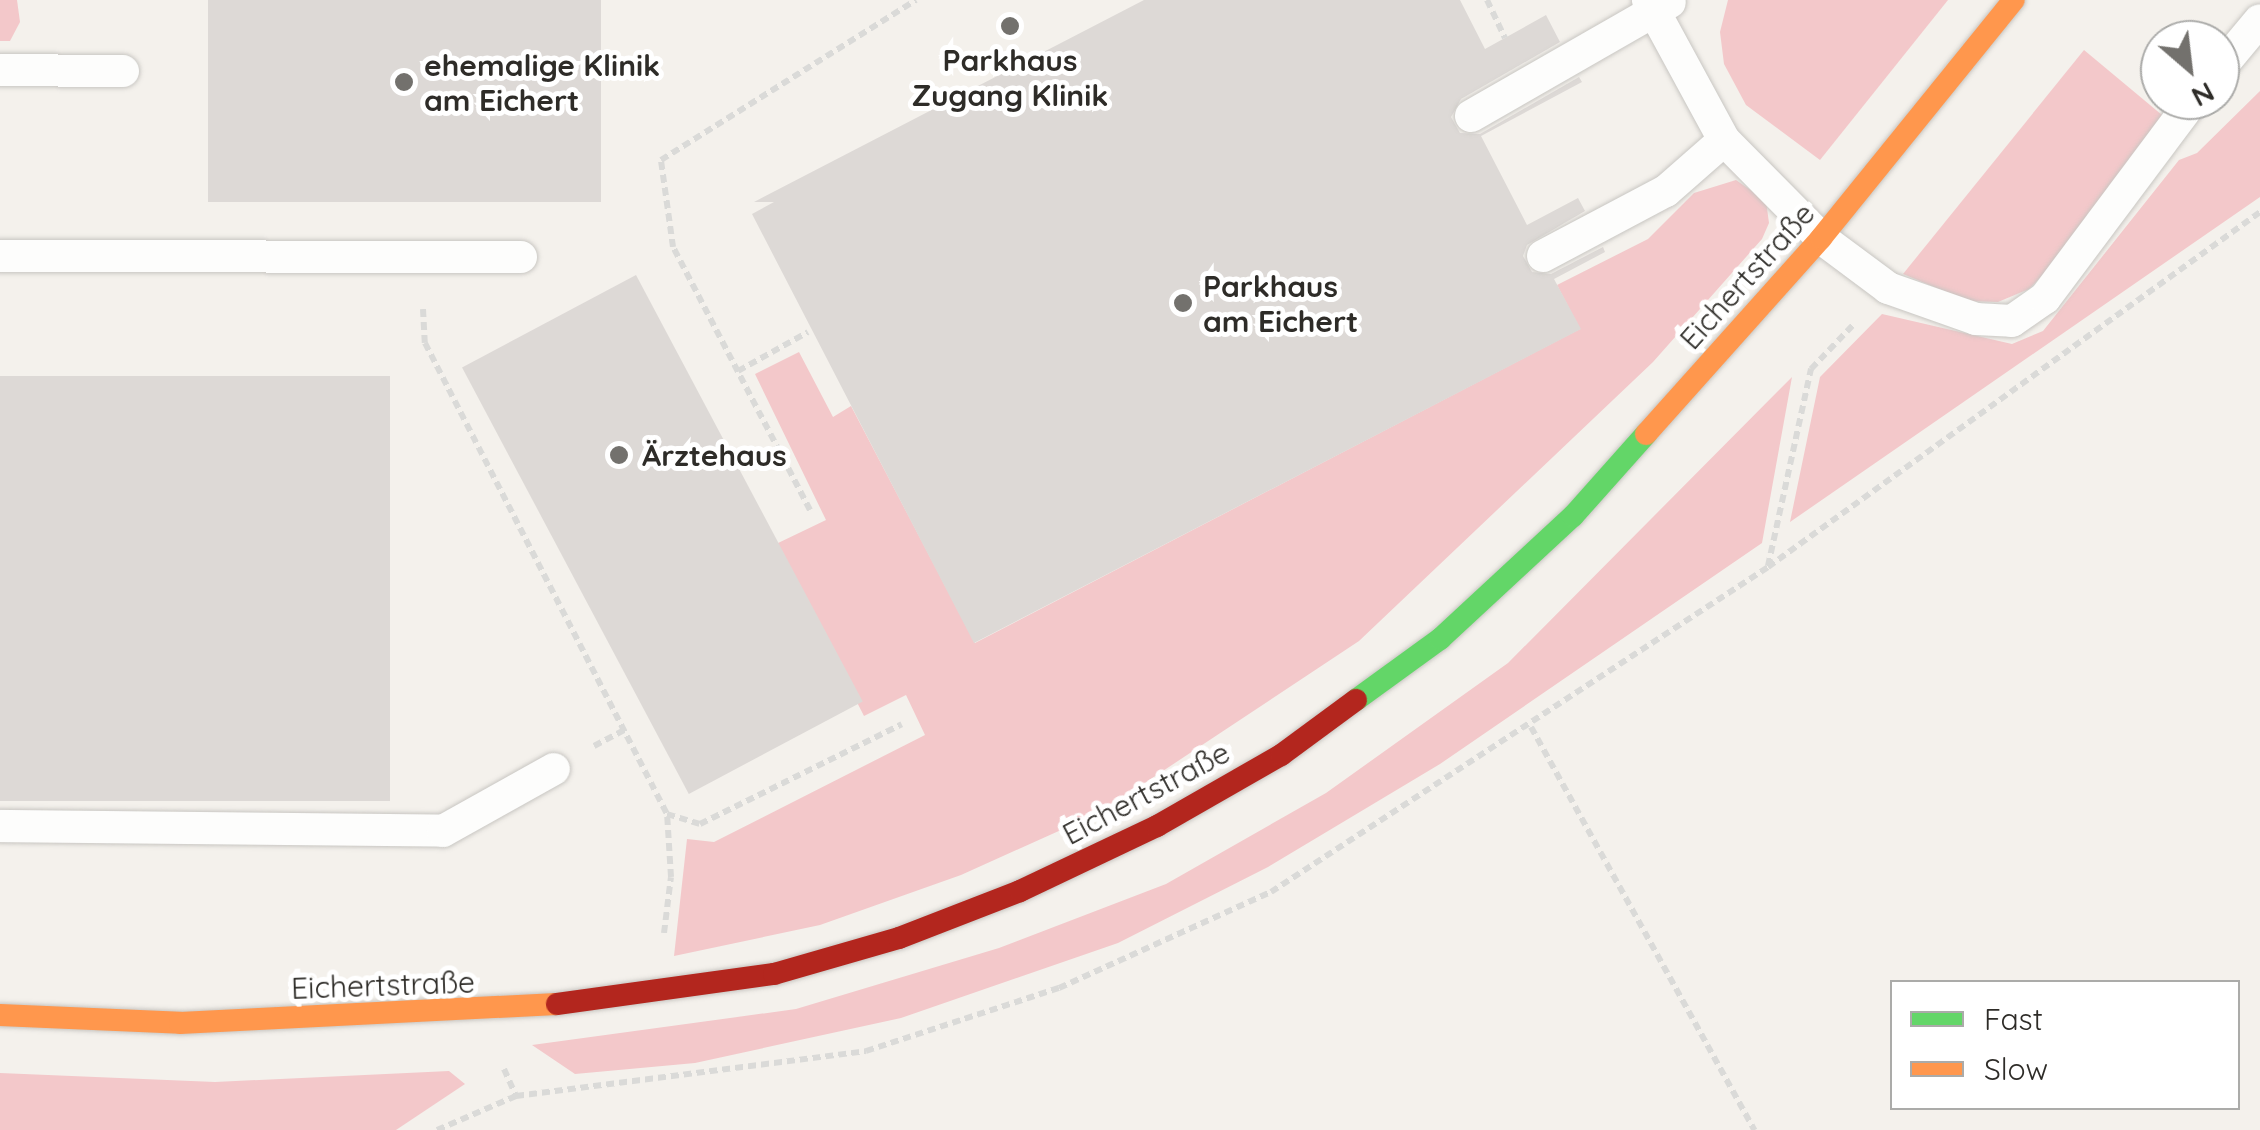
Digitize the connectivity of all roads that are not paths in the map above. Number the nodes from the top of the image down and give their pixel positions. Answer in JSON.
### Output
{"nodes":[{"id":1,"x":2014,"y":0,"type":"edge"},
{"id":2,"x":1659,"y":4,"type":"edge"},
{"id":3,"x":2260,"y":20,"type":"edge"},
{"id":4,"x":2240,"y":44,"type":"edge"},
{"id":5,"x":0,"y":70,"type":"edge"},
{"id":6,"x":123,"y":71,"type":"dead end"},
{"id":7,"x":1470,"y":116,"type":"dead end"},
{"id":8,"x":2178,"y":120,"type":"edge"},
{"id":9,"x":1724,"y":140,"type":"junction"},
{"id":10,"x":1822,"y":238,"type":"junction"},
{"id":11,"x":0,"y":256,"type":"edge"},
{"id":12,"x":521,"y":256,"type":"dead end"},
{"id":13,"x":1543,"y":256,"type":"dead end"},
{"id":14,"x":554,"y":769,"type":"dead end"},
{"id":15,"x":0,"y":826,"type":"edge"},
{"id":16,"x":0,"y":1016,"type":"edge"}],
"edges":[{"from":1,"to":10,"type":"street","name":"Eichertstraße"},
{"from":2,"to":7,"type":"lane"},
{"from":2,"to":9,"type":"lane"},
{"from":3,"to":4,"type":"lane"},
{"from":5,"to":6,"type":"lane"},
{"from":8,"to":10,"type":"lane"},
{"from":9,"to":10,"type":"lane"},
{"from":9,"to":13,"type":"lane"},
{"from":10,"to":16,"type":"street","name":"Eichertstraße"},
{"from":11,"to":12,"type":"lane"},
{"from":14,"to":15,"type":"lane"}]}
